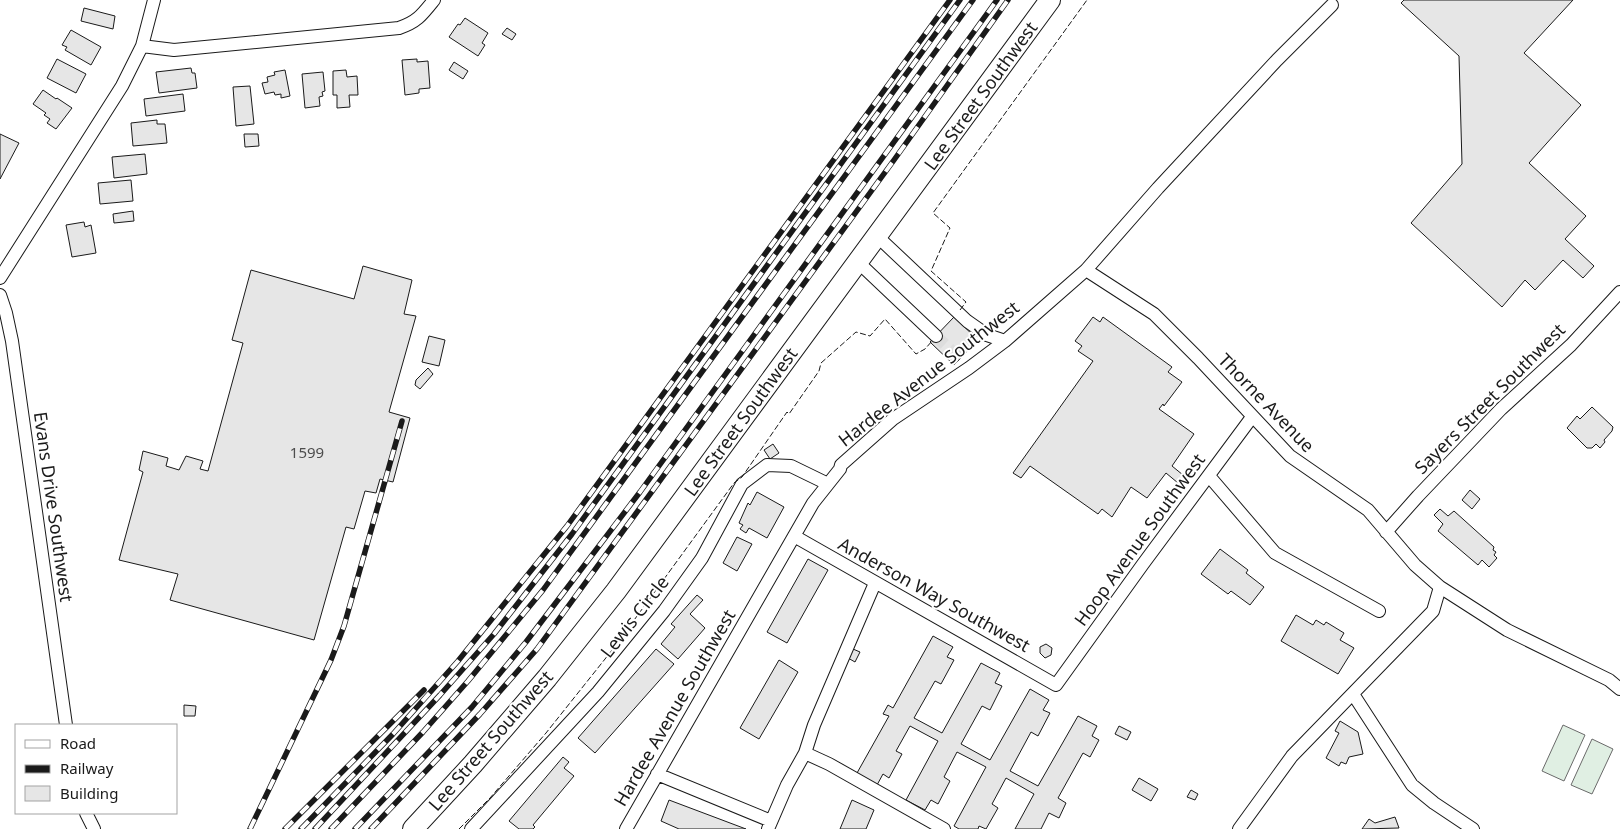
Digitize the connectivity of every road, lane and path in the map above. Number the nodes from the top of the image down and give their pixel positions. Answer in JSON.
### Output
{"nodes":[{"id":1,"x":154,"y":0,"type":"edge"},
{"id":2,"x":434,"y":0,"type":"edge"},
{"id":3,"x":1050,"y":0,"type":"edge"},
{"id":4,"x":1332,"y":5,"type":"dead end"},
{"id":5,"x":142,"y":46,"type":"junction"},
{"id":6,"x":878,"y":237,"type":"junction"},
{"id":7,"x":859,"y":263,"type":"junction"},
{"id":8,"x":1086,"y":270,"type":"junction"},
{"id":9,"x":0,"y":278,"type":"edge"},
{"id":10,"x":1620,"y":292,"type":"edge"},
{"id":11,"x":0,"y":295,"type":"edge"},
{"id":12,"x":936,"y":336,"type":"tunnel mouth"},
{"id":13,"x":1005,"y":341,"type":"junction"},
{"id":14,"x":1252,"y":417,"type":"junction"},
{"id":15,"x":1209,"y":476,"type":"junction"},
{"id":16,"x":828,"y":484,"type":"junction"},
{"id":17,"x":1386,"y":532,"type":"junction"},
{"id":18,"x":794,"y":536,"type":"junction"},
{"id":19,"x":875,"y":583,"type":"junction"},
{"id":20,"x":1440,"y":587,"type":"junction"},
{"id":21,"x":1379,"y":611,"type":"dead end"},
{"id":22,"x":1056,"y":685,"type":"joint"},
{"id":23,"x":1620,"y":688,"type":"edge"},
{"id":24,"x":1353,"y":694,"type":"junction"},
{"id":25,"x":66,"y":724,"type":"edge"},
{"id":26,"x":806,"y":753,"type":"junction"},
{"id":27,"x":657,"y":774,"type":"junction"},
{"id":28,"x":86,"y":814,"type":"edge"},
{"id":29,"x":769,"y":825,"type":"edge"},
{"id":30,"x":94,"y":829,"type":"edge"},
{"id":31,"x":412,"y":829,"type":"edge"},
{"id":32,"x":471,"y":829,"type":"edge"},
{"id":33,"x":626,"y":829,"type":"edge"},
{"id":34,"x":944,"y":829,"type":"edge"},
{"id":35,"x":1239,"y":829,"type":"edge"},
{"id":36,"x":1473,"y":829,"type":"edge"}],
"edges":[{"from":1,"to":5,"type":"street"},
{"from":2,"to":5,"type":"street"},
{"from":3,"to":6,"type":"main road","name":"Lee Street Southwest"},
{"from":4,"to":8,"type":"street","name":"Hardee Avenue Southwest"},
{"from":5,"to":9,"type":"street"},
{"from":6,"to":7,"type":"main road","name":"Lee Street Southwest"},
{"from":6,"to":13,"type":"street"},
{"from":7,"to":12,"type":"street"},
{"from":7,"to":31,"type":"main road","name":"Lee Street Southwest"},
{"from":8,"to":13,"type":"street","name":"Hardee Avenue Southwest"},
{"from":8,"to":14,"type":"street","name":"Thorne Avenue"},
{"from":10,"to":17,"type":"street","name":"Sayers Street Southwest"},
{"from":11,"to":25,"type":"street","name":"Evans Drive Southwest"},
{"from":13,"to":16,"type":"street","name":"Hardee Avenue Southwest"},
{"from":14,"to":15,"type":"street","name":"Hoop Avenue Southwest"},
{"from":14,"to":17,"type":"street","name":"Thorne Avenue"},
{"from":15,"to":21,"type":"street"},
{"from":15,"to":22,"type":"street","name":"Hoop Avenue Southwest"},
{"from":16,"to":18,"type":"street","name":"Hardee Avenue Southwest"},
{"from":16,"to":32,"type":"street","name":"Lewis Circle"},
{"from":17,"to":20,"type":"street","name":"Thorne Avenue"},
{"from":18,"to":19,"type":"street","name":"Anderson Way Southwest"},
{"from":18,"to":27,"type":"street","name":"Hardee Avenue Southwest"},
{"from":19,"to":22,"type":"street","name":"Anderson Way Southwest"},
{"from":19,"to":26,"type":"street"},
{"from":20,"to":23,"type":"street","name":"Thorne Avenue"},
{"from":20,"to":24,"type":"street"},
{"from":24,"to":35,"type":"street"},
{"from":24,"to":36,"type":"street"},
{"from":26,"to":29,"type":"street"},
{"from":26,"to":34,"type":"street"},
{"from":27,"to":29,"type":"street"},
{"from":27,"to":33,"type":"street","name":"Hardee Avenue Southwest"},
{"from":28,"to":30,"type":"street"}]}
